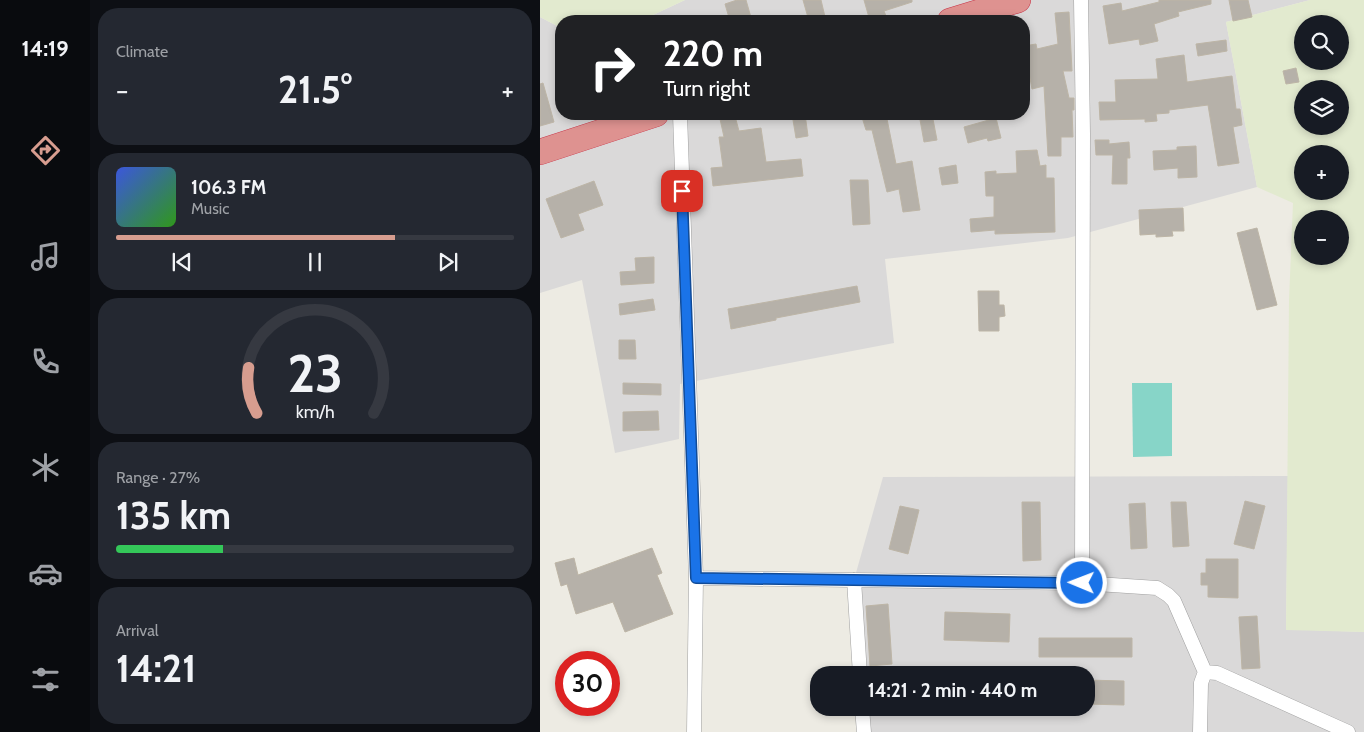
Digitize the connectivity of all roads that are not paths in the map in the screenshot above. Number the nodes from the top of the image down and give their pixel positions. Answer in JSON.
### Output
{"nodes":[{"id":1,"x":1018,"y":0,"type":"edge"},
{"id":2,"x":1081,"y":0,"type":"edge"},
{"id":3,"x":969,"y":15,"type":"edge"},
{"id":4,"x":638,"y":120,"type":"edge"},
{"id":5,"x":680,"y":120,"type":"edge"},
{"id":6,"x":540,"y":152,"type":"edge"},
{"id":7,"x":696,"y":578,"type":"junction"},
{"id":8,"x":854,"y":580,"type":"junction"},
{"id":9,"x":1082,"y":583,"type":"junction"},
{"id":10,"x":859,"y":666,"type":"edge"},
{"id":11,"x":1205,"y":672,"type":"junction"},
{"id":12,"x":863,"y":716,"type":"edge"},
{"id":13,"x":694,"y":732,"type":"edge"},
{"id":14,"x":864,"y":732,"type":"edge"},
{"id":15,"x":1200,"y":732,"type":"edge"},
{"id":16,"x":1348,"y":732,"type":"edge"}],
"edges":[{"from":1,"to":3,"type":"highway"},
{"from":2,"to":9,"type":"street"},
{"from":4,"to":6,"type":"highway"},
{"from":5,"to":7,"type":"street"},
{"from":7,"to":8,"type":"street"},
{"from":7,"to":13,"type":"street"},
{"from":8,"to":9,"type":"street"},
{"from":8,"to":10,"type":"street"},
{"from":9,"to":11,"type":"street"},
{"from":11,"to":15,"type":"street"},
{"from":11,"to":16,"type":"street"},
{"from":12,"to":14,"type":"street"}]}
